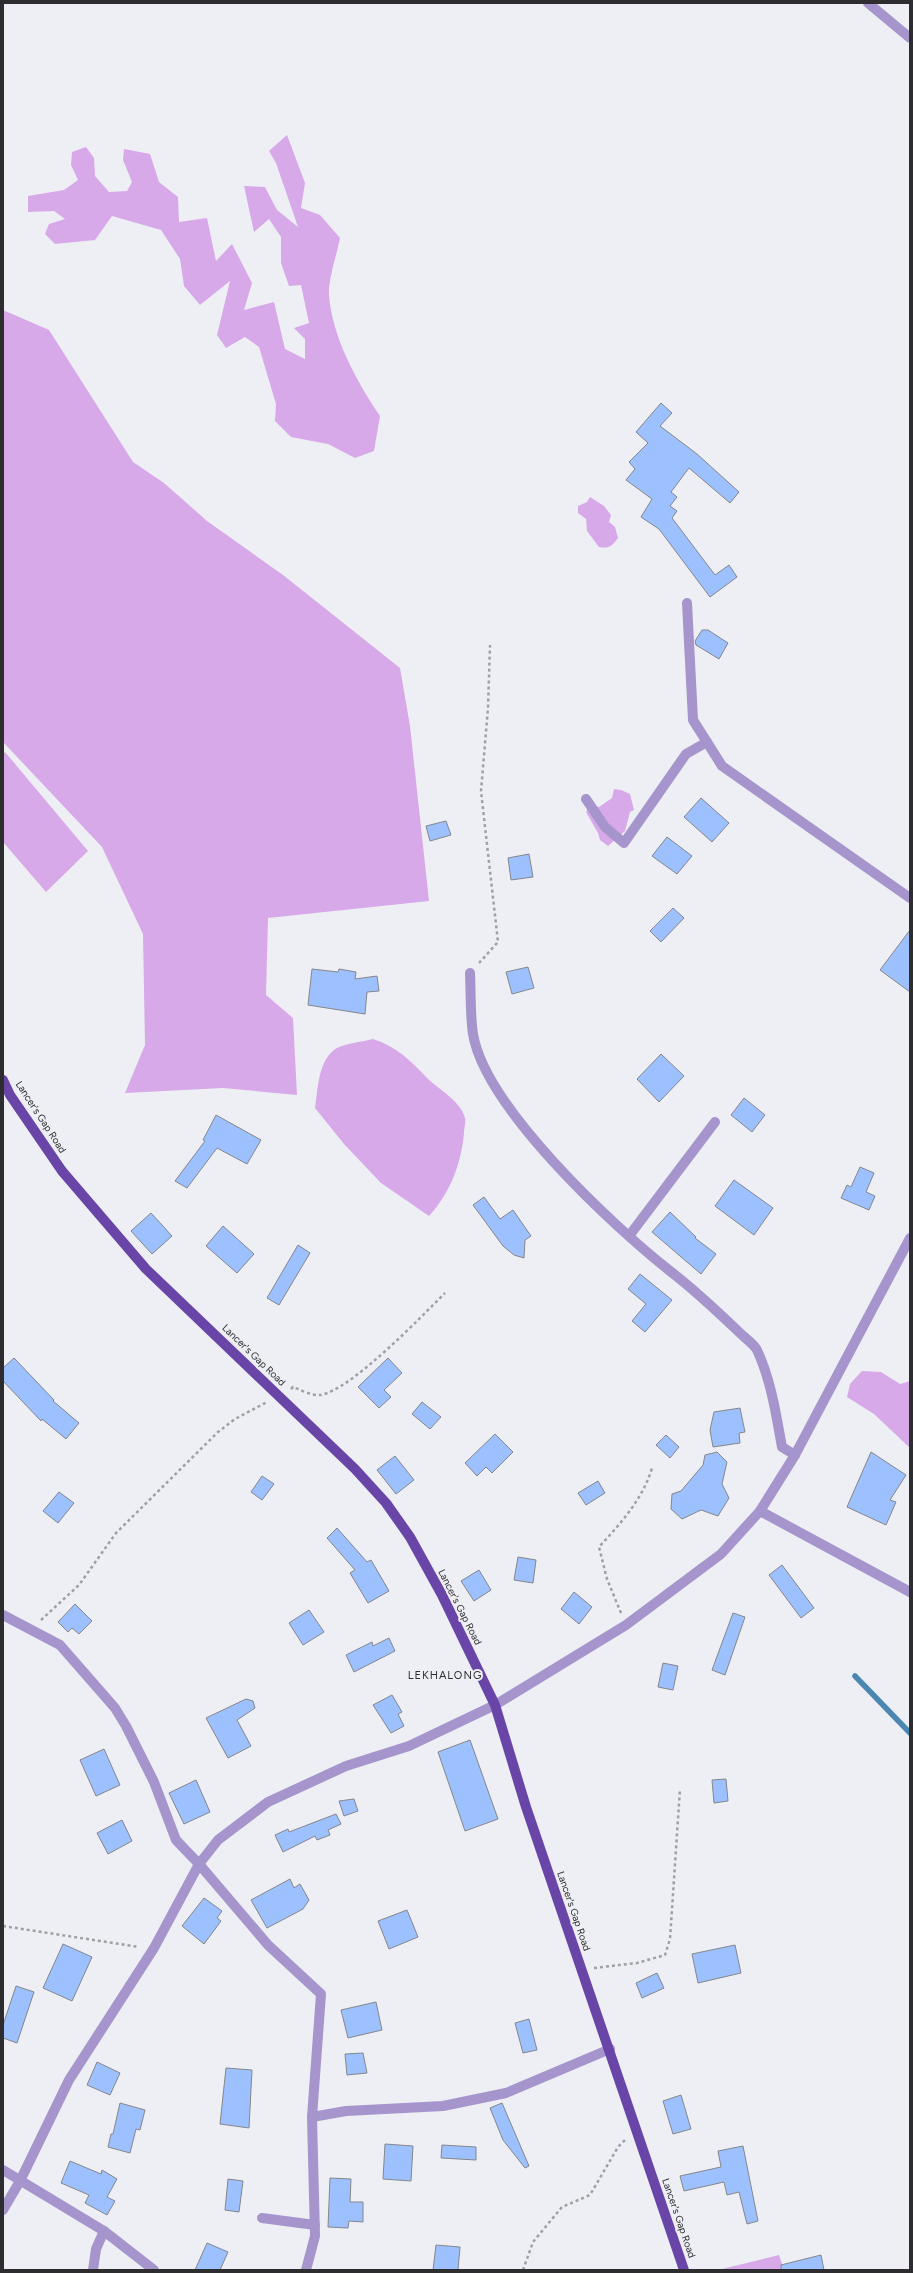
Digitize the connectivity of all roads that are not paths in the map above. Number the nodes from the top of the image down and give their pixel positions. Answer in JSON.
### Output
{"nodes":[{"id":1,"x":868,"y":3,"type":"edge"},
{"id":2,"x":910,"y":38,"type":"edge"},
{"id":3,"x":687,"y":603,"type":"dead end"},
{"id":4,"x":707,"y":742,"type":"junction"},
{"id":5,"x":586,"y":799,"type":"dead end"},
{"id":6,"x":910,"y":898,"type":"edge"},
{"id":7,"x":470,"y":973,"type":"road end"},
{"id":8,"x":3,"y":1080,"type":"edge"},
{"id":9,"x":715,"y":1122,"type":"dead end"},
{"id":10,"x":629,"y":1236,"type":"junction"},
{"id":11,"x":910,"y":1238,"type":"edge"},
{"id":12,"x":795,"y":1456,"type":"junction"},
{"id":13,"x":760,"y":1511,"type":"junction"},
{"id":14,"x":910,"y":1592,"type":"edge"},
{"id":15,"x":3,"y":1615,"type":"edge"},
{"id":16,"x":495,"y":1705,"type":"junction"},
{"id":17,"x":199,"y":1864,"type":"junction"},
{"id":18,"x":610,"y":2049,"type":"junction"},
{"id":19,"x":312,"y":2117,"type":"junction"},
{"id":20,"x":3,"y":2170,"type":"edge"},
{"id":21,"x":20,"y":2181,"type":"junction"},
{"id":22,"x":3,"y":2210,"type":"edge"},
{"id":23,"x":262,"y":2218,"type":"dead end"},
{"id":24,"x":315,"y":2225,"type":"junction"},
{"id":25,"x":104,"y":2231,"type":"junction"},
{"id":26,"x":93,"y":2270,"type":"edge"},
{"id":27,"x":154,"y":2270,"type":"edge"},
{"id":28,"x":306,"y":2270,"type":"edge"},
{"id":29,"x":684,"y":2270,"type":"edge"}],
"edges":[{"from":1,"to":2,"type":"street"},
{"from":3,"to":4,"type":"street"},
{"from":4,"to":5,"type":"street"},
{"from":4,"to":6,"type":"street"},
{"from":7,"to":10,"type":"street"},
{"from":8,"to":16,"type":"main road","name":"Lancer's Gap Road"},
{"from":9,"to":10,"type":"street"},
{"from":10,"to":12,"type":"street"},
{"from":11,"to":12,"type":"street"},
{"from":12,"to":13,"type":"street"},
{"from":13,"to":14,"type":"street"},
{"from":13,"to":16,"type":"street"},
{"from":15,"to":17,"type":"street"},
{"from":16,"to":17,"type":"street"},
{"from":16,"to":18,"type":"main road","name":"Lancer's Gap Road"},
{"from":17,"to":19,"type":"street"},
{"from":17,"to":21,"type":"street"},
{"from":18,"to":19,"type":"street"},
{"from":18,"to":29,"type":"main road","name":"Lancer's Gap Road"},
{"from":19,"to":24,"type":"street"},
{"from":20,"to":21,"type":"street"},
{"from":21,"to":22,"type":"street"},
{"from":21,"to":25,"type":"street"},
{"from":23,"to":24,"type":"street"},
{"from":24,"to":28,"type":"street"},
{"from":25,"to":26,"type":"street"},
{"from":25,"to":27,"type":"street"}]}
